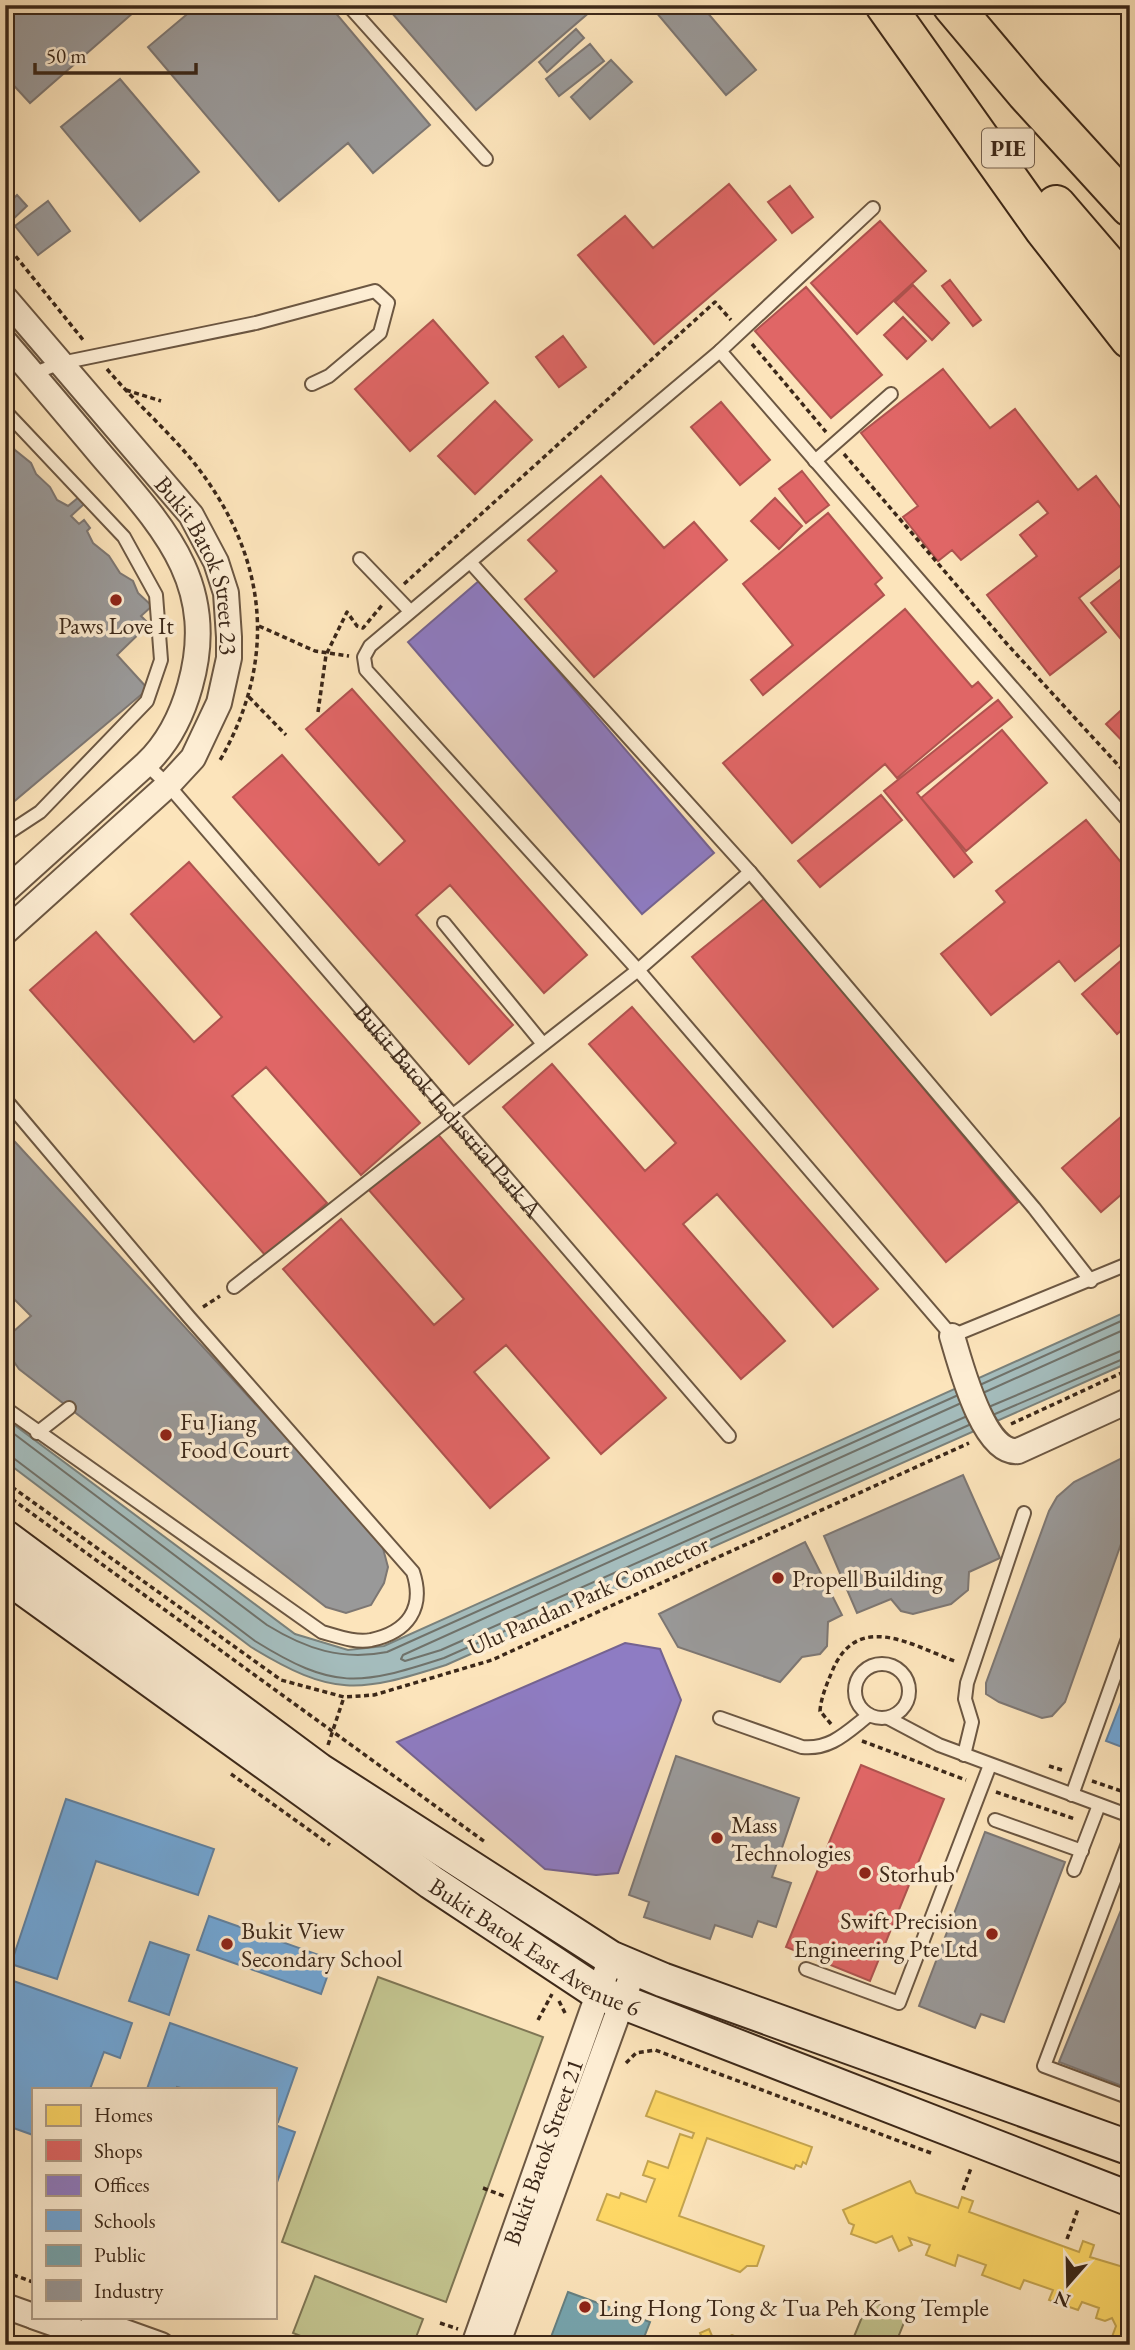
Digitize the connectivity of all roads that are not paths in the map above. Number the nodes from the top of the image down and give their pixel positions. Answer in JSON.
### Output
{"nodes":[{"id":1,"x":348,"y":5,"type":"edge"},
{"id":2,"x":886,"y":5,"type":"edge"},
{"id":3,"x":952,"y":5,"type":"edge"},
{"id":4,"x":486,"y":159,"type":"dead end"},
{"id":5,"x":1130,"y":207,"type":"edge"},
{"id":6,"x":873,"y":208,"type":"dead end"},
{"id":7,"x":1130,"y":291,"type":"edge"},
{"id":8,"x":5,"y":298,"type":"edge"},
{"id":9,"x":1130,"y":339,"type":"edge"},
{"id":10,"x":5,"y":342,"type":"edge"},
{"id":11,"x":720,"y":351,"type":"junction"},
{"id":12,"x":61,"y":363,"type":"junction"},
{"id":13,"x":32,"y":374,"type":"junction"},
{"id":14,"x":312,"y":384,"type":"dead end"},
{"id":15,"x":891,"y":394,"type":"dead end"},
{"id":16,"x":5,"y":411,"type":"edge"},
{"id":17,"x":815,"y":461,"type":"junction"},
{"id":18,"x":360,"y":559,"type":"dead end"},
{"id":19,"x":470,"y":562,"type":"junction"},
{"id":20,"x":410,"y":611,"type":"junction"},
{"id":21,"x":146,"y":764,"type":"junction"},
{"id":22,"x":168,"y":785,"type":"junction"},
{"id":23,"x":1130,"y":823,"type":"edge"},
{"id":24,"x":5,"y":835,"type":"edge"},
{"id":25,"x":750,"y":872,"type":"junction"},
{"id":26,"x":5,"y":891,"type":"edge"},
{"id":27,"x":444,"y":923,"type":"dead end"},
{"id":28,"x":5,"y":932,"type":"edge"},
{"id":29,"x":638,"y":970,"type":"junction"},
{"id":30,"x":543,"y":1044,"type":"junction"},
{"id":31,"x":5,"y":1099,"type":"edge"},
{"id":32,"x":454,"y":1114,"type":"junction"},
{"id":33,"x":1130,"y":1262,"type":"edge"},
{"id":34,"x":1091,"y":1281,"type":"junction"},
{"id":35,"x":234,"y":1287,"type":"road end"},
{"id":36,"x":952,"y":1336,"type":"junction"},
{"id":37,"x":1130,"y":1400,"type":"edge"},
{"id":38,"x":5,"y":1408,"type":"edge"},
{"id":39,"x":69,"y":1408,"type":"dead end"},
{"id":40,"x":37,"y":1433,"type":"junction"},
{"id":41,"x":729,"y":1436,"type":"dead end"},
{"id":42,"x":1024,"y":1513,"type":"dead end"},
{"id":43,"x":5,"y":1537,"type":"edge"},
{"id":44,"x":5,"y":1575,"type":"edge"},
{"id":45,"x":1130,"y":1633,"type":"edge"},
{"id":46,"x":869,"y":1715,"type":"junction"},
{"id":47,"x":720,"y":1718,"type":"dead end"},
{"id":48,"x":887,"y":1718,"type":"junction"},
{"id":49,"x":964,"y":1755,"type":"junction"},
{"id":50,"x":990,"y":1765,"type":"junction"},
{"id":51,"x":1072,"y":1795,"type":"junction"},
{"id":52,"x":1099,"y":1805,"type":"junction"},
{"id":53,"x":1130,"y":1816,"type":"edge"},
{"id":54,"x":995,"y":1819,"type":"dead end"},
{"id":55,"x":1130,"y":1838,"type":"edge"},
{"id":56,"x":1082,"y":1851,"type":"junction"},
{"id":57,"x":1074,"y":1870,"type":"dead end"},
{"id":58,"x":622,"y":1964,"type":"junction"},
{"id":59,"x":806,"y":1969,"type":"dead end"},
{"id":60,"x":609,"y":1998,"type":"junction"},
{"id":61,"x":1130,"y":2098,"type":"edge"},
{"id":62,"x":1130,"y":2148,"type":"edge"},
{"id":63,"x":1130,"y":2199,"type":"edge"},
{"id":64,"x":5,"y":2290,"type":"edge"},
{"id":65,"x":32,"y":2299,"type":"edge"},
{"id":66,"x":5,"y":2306,"type":"edge"},
{"id":67,"x":32,"y":2315,"type":"edge"},
{"id":68,"x":40,"y":2318,"type":"edge"},
{"id":69,"x":87,"y":2318,"type":"edge"},
{"id":70,"x":463,"y":2336,"type":"edge"},
{"id":71,"x":115,"y":2345,"type":"edge"},
{"id":72,"x":161,"y":2345,"type":"edge"},
{"id":73,"x":497,"y":2345,"type":"edge"}],
"edges":[{"from":1,"to":4,"type":"lane"},
{"from":2,"to":7,"type":"highway","number":"PIE"},
{"from":2,"to":9,"type":"highway"},
{"from":3,"to":5,"type":"highway","number":"PIE"},
{"from":6,"to":11,"type":"lane"},
{"from":8,"to":12,"type":"street","name":"Bukit Batok Street 23"},
{"from":10,"to":13,"type":"street","name":"Bukit Batok Street 23"},
{"from":11,"to":17,"type":"lane"},
{"from":11,"to":19,"type":"lane"},
{"from":12,"to":13,"type":"lane"},
{"from":12,"to":14,"type":"lane"},
{"from":12,"to":22,"type":"street","name":"Bukit Batok Street 23"},
{"from":13,"to":21,"type":"street","name":"Bukit Batok Street 23"},
{"from":15,"to":17,"type":"lane"},
{"from":16,"to":24,"type":"lane"},
{"from":17,"to":23,"type":"lane"},
{"from":18,"to":20,"type":"lane"},
{"from":19,"to":20,"type":"lane"},
{"from":19,"to":25,"type":"lane"},
{"from":20,"to":29,"type":"lane"},
{"from":21,"to":22,"type":"lane","name":"Bukit Batok Industrial Park A"},
{"from":21,"to":26,"type":"street","name":"Bukit Batok Street 23"},
{"from":22,"to":28,"type":"street","name":"Bukit Batok Street 23"},
{"from":22,"to":32,"type":"lane","name":"Bukit Batok Industrial Park A"},
{"from":25,"to":29,"type":"lane"},
{"from":25,"to":34,"type":"lane"},
{"from":27,"to":30,"type":"lane"},
{"from":29,"to":30,"type":"lane"},
{"from":29,"to":36,"type":"lane"},
{"from":30,"to":32,"type":"lane"},
{"from":31,"to":40,"type":"lane"},
{"from":32,"to":35,"type":"lane"},
{"from":32,"to":41,"type":"lane","name":"Bukit Batok Industrial Park A"},
{"from":33,"to":34,"type":"lane"},
{"from":34,"to":36,"type":"lane"},
{"from":36,"to":37,"type":"street"},
{"from":38,"to":40,"type":"lane"},
{"from":39,"to":40,"type":"lane"},
{"from":42,"to":49,"type":"lane"},
{"from":43,"to":58,"type":"main road","name":"Bukit Batok East Avenue 6"},
{"from":44,"to":60,"type":"main road","name":"Bukit Batok East Avenue 6"},
{"from":45,"to":51,"type":"lane"},
{"from":46,"to":47,"type":"lane"},
{"from":46,"to":48,"type":"lane"},
{"from":46,"to":48,"type":"lane"},
{"from":48,"to":49,"type":"lane"},
{"from":49,"to":50,"type":"lane"},
{"from":50,"to":51,"type":"lane"},
{"from":50,"to":59,"type":"lane"},
{"from":51,"to":52,"type":"lane"},
{"from":52,"to":53,"type":"lane"},
{"from":52,"to":56,"type":"lane"},
{"from":54,"to":56,"type":"lane"},
{"from":55,"to":61,"type":"lane"},
{"from":56,"to":57,"type":"lane"},
{"from":58,"to":60,"type":"street","name":"Bukit Batok Street 21"},
{"from":58,"to":62,"type":"main road","name":"Bukit Batok East Avenue 6"},
{"from":60,"to":63,"type":"main road","name":"Bukit Batok East Avenue 6"},
{"from":60,"to":70,"type":"street","name":"Bukit Batok Street 21"},
{"from":60,"to":73,"type":"street","name":"Bukit Batok Street 21"},
{"from":64,"to":65,"type":"street"},
{"from":66,"to":67,"type":"street"},
{"from":68,"to":71,"type":"street"},
{"from":69,"to":72,"type":"street"}]}
